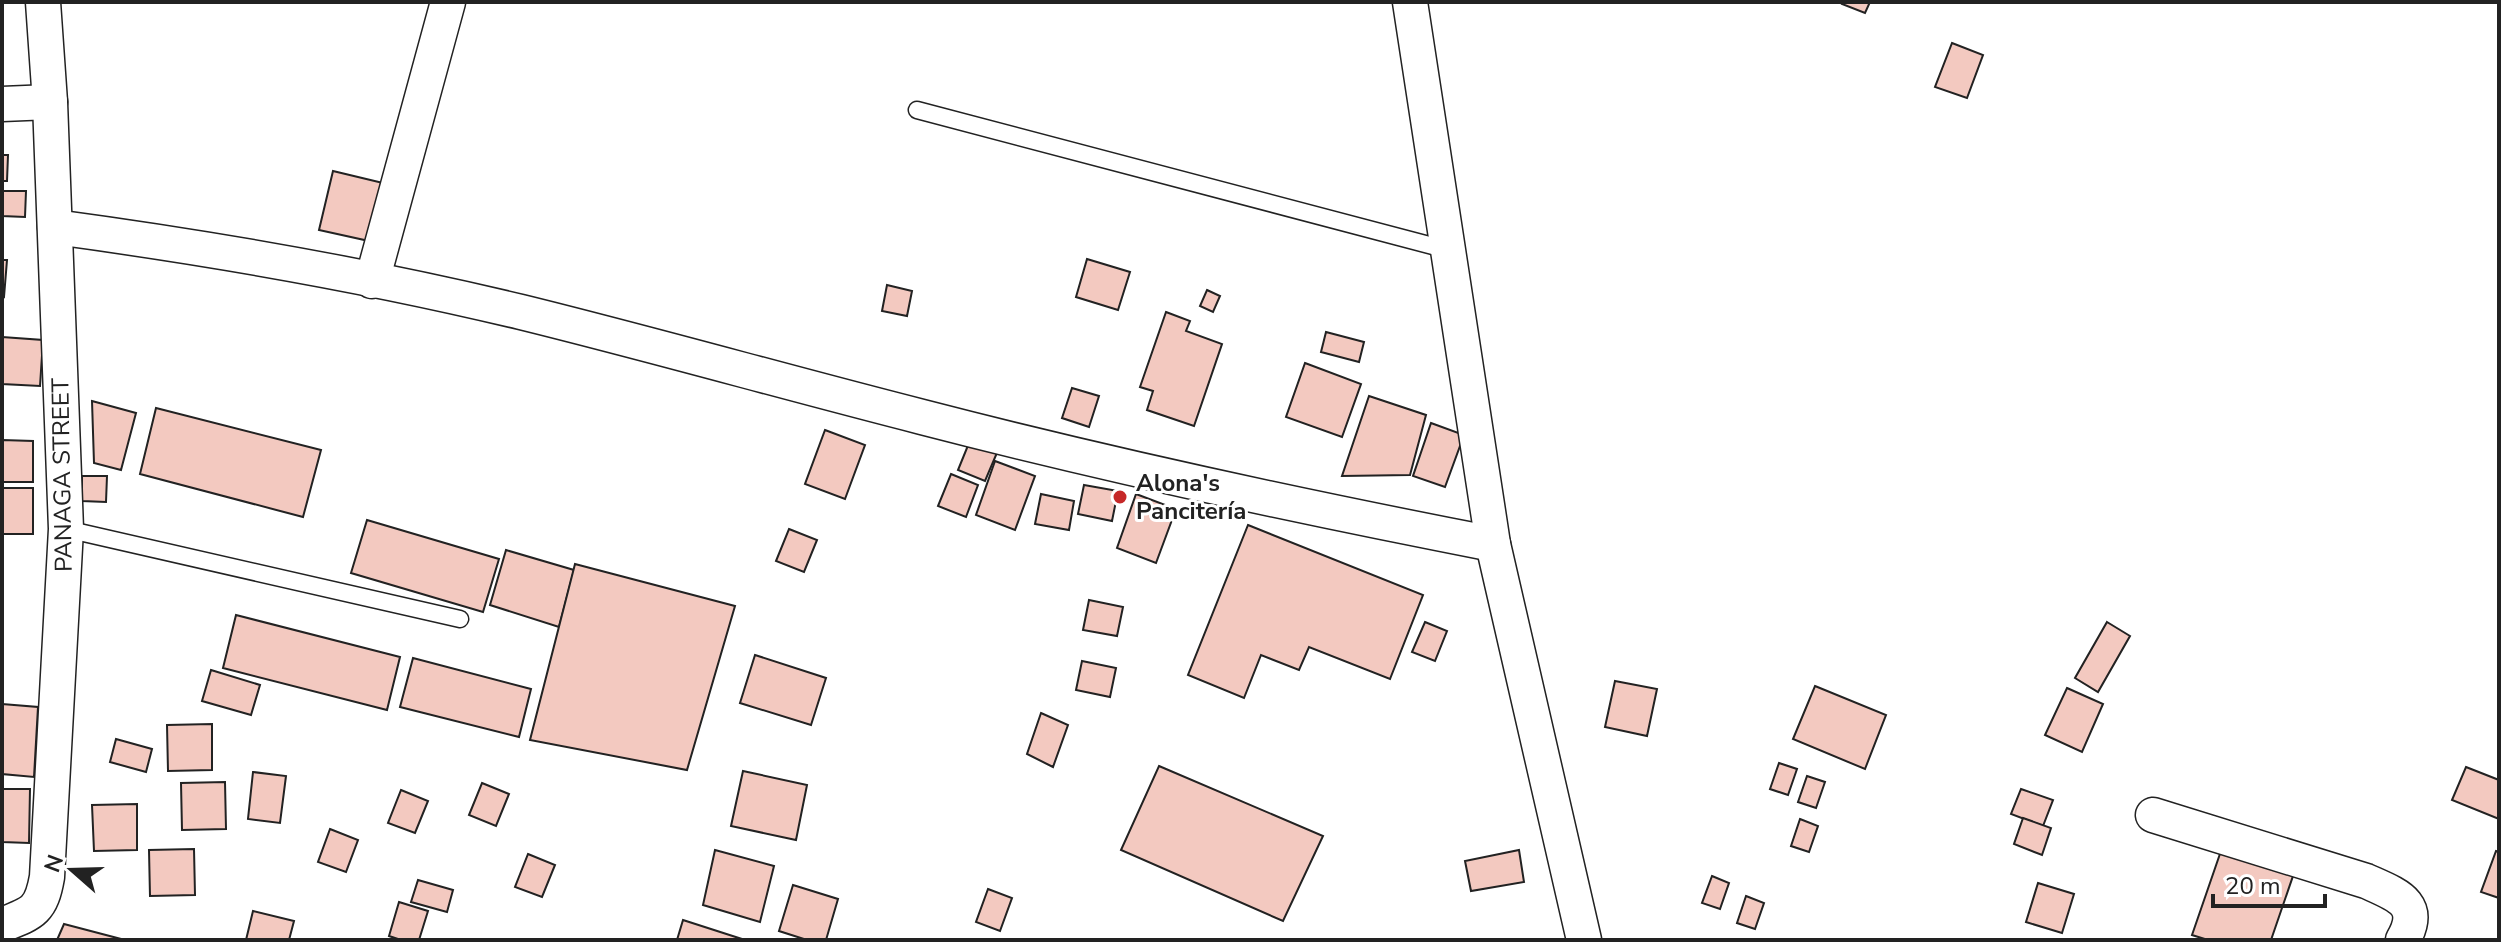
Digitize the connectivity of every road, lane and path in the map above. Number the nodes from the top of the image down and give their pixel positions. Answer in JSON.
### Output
{"nodes":[{"id":1,"x":43,"y":2,"type":"edge"},
{"id":2,"x":448,"y":2,"type":"edge"},
{"id":3,"x":1410,"y":2,"type":"edge"},
{"id":4,"x":50,"y":102,"type":"junction"},
{"id":5,"x":2,"y":104,"type":"edge"},
{"id":6,"x":917,"y":110,"type":"dead end"},
{"id":7,"x":55,"y":227,"type":"junction"},
{"id":8,"x":1448,"y":250,"type":"junction"},
{"id":9,"x":372,"y":281,"type":"junction"},
{"id":10,"x":66,"y":529,"type":"junction"},
{"id":11,"x":1493,"y":544,"type":"junction"},
{"id":12,"x":460,"y":619,"type":"dead end"},
{"id":13,"x":2153,"y":815,"type":"dead end"},
{"id":14,"x":2,"y":925,"type":"edge"},
{"id":15,"x":1584,"y":940,"type":"edge"},
{"id":16,"x":2403,"y":940,"type":"edge"}],
"edges":[{"from":1,"to":4,"type":"street","name":"PANAGA STREET"},
{"from":2,"to":9,"type":"street"},
{"from":3,"to":8,"type":"street"},
{"from":4,"to":5,"type":"street"},
{"from":4,"to":7,"type":"street","name":"PANAGA STREET"},
{"from":6,"to":8,"type":"lane"},
{"from":7,"to":9,"type":"street"},
{"from":7,"to":10,"type":"street","name":"PANAGA STREET"},
{"from":8,"to":11,"type":"street"},
{"from":9,"to":11,"type":"street"},
{"from":10,"to":12,"type":"lane"},
{"from":10,"to":14,"type":"street","name":"PANAGA STREET"},
{"from":11,"to":15,"type":"street"},
{"from":13,"to":16,"type":"street"}]}
